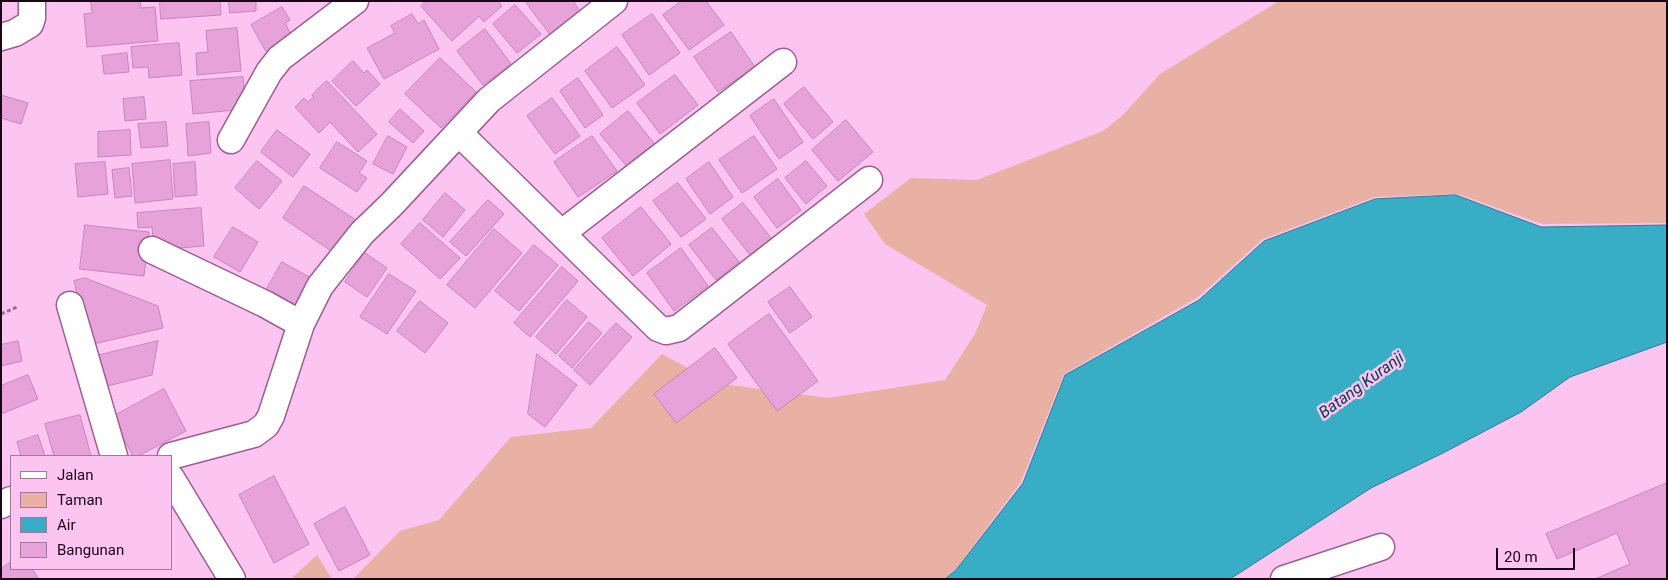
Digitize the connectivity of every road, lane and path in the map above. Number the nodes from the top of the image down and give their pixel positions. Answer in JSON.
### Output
{"nodes":[{"id":1,"x":32,"y":1,"type":"edge"},
{"id":2,"x":355,"y":1,"type":"edge"},
{"id":3,"x":614,"y":1,"type":"edge"},
{"id":4,"x":1,"y":36,"type":"edge"},
{"id":5,"x":783,"y":62,"type":"dead end"},
{"id":6,"x":460,"y":133,"type":"junction"},
{"id":7,"x":231,"y":140,"type":"dead end"},
{"id":8,"x":869,"y":180,"type":"dead end"},
{"id":9,"x":562,"y":233,"type":"junction"},
{"id":10,"x":152,"y":250,"type":"dead end"},
{"id":11,"x":70,"y":305,"type":"dead end"},
{"id":12,"x":18,"y":308,"type":"dead end"},
{"id":13,"x":1,"y":314,"type":"edge"},
{"id":14,"x":301,"y":324,"type":"junction"},
{"id":15,"x":114,"y":455,"type":"edge"},
{"id":16,"x":172,"y":456,"type":"edge"},
{"id":17,"x":172,"y":480,"type":"edge"},
{"id":18,"x":1381,"y":548,"type":"dead end"},
{"id":19,"x":232,"y":579,"type":"edge"},
{"id":20,"x":1284,"y":579,"type":"edge"}],
"edges":[{"from":1,"to":4,"type":"street"},
{"from":2,"to":7,"type":"street"},
{"from":3,"to":6,"type":"street"},
{"from":5,"to":9,"type":"street"},
{"from":6,"to":9,"type":"street"},
{"from":6,"to":14,"type":"street"},
{"from":8,"to":9,"type":"street"},
{"from":10,"to":14,"type":"street"},
{"from":11,"to":15,"type":"street"},
{"from":12,"to":13,"type":"path"},
{"from":14,"to":16,"type":"street"},
{"from":17,"to":19,"type":"street"},
{"from":18,"to":20,"type":"street"}]}
